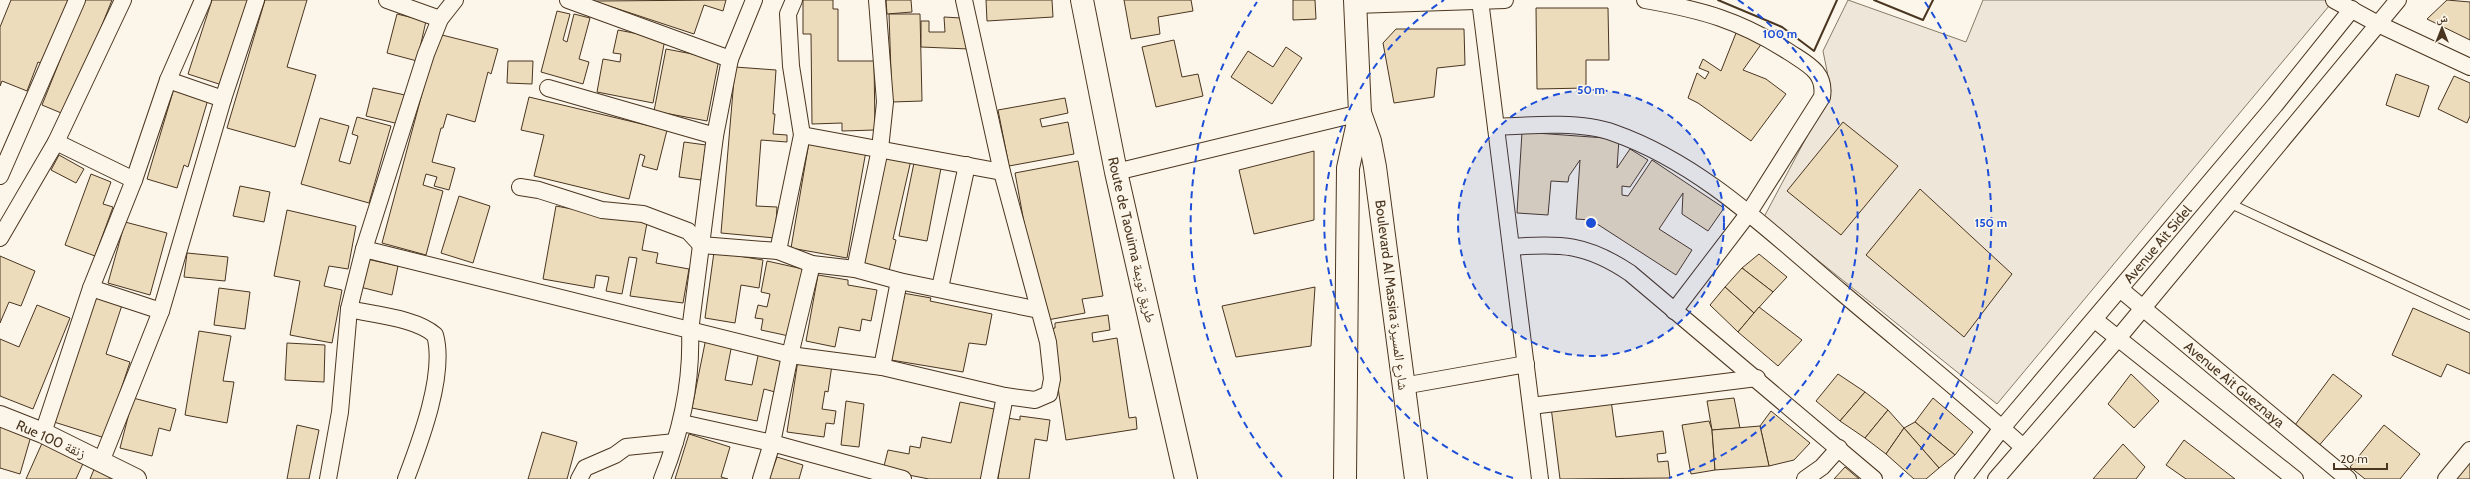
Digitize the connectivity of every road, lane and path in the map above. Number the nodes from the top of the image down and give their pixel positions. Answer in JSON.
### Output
{"nodes":[{"id":1,"x":77,"y":0,"type":"edge"},
{"id":2,"x":123,"y":0,"type":"edge"},
{"id":3,"x":203,"y":0,"type":"edge"},
{"id":4,"x":256,"y":0,"type":"edge"},
{"id":5,"x":387,"y":0,"type":"edge"},
{"id":6,"x":456,"y":0,"type":"edge"},
{"id":7,"x":568,"y":0,"type":"edge"},
{"id":8,"x":754,"y":0,"type":"edge"},
{"id":9,"x":794,"y":0,"type":"edge"},
{"id":10,"x":877,"y":0,"type":"edge"},
{"id":11,"x":964,"y":0,"type":"edge"},
{"id":12,"x":1082,"y":0,"type":"edge"},
{"id":13,"x":1480,"y":0,"type":"edge"},
{"id":14,"x":1505,"y":0,"type":"edge"},
{"id":15,"x":1645,"y":0,"type":"edge"},
{"id":16,"x":2334,"y":0,"type":"edge"},
{"id":17,"x":2398,"y":0,"type":"edge"},
{"id":18,"x":1355,"y":3,"type":"edge"},
{"id":19,"x":2352,"y":9,"type":"junction"},
{"id":20,"x":440,"y":18,"type":"junction"},
{"id":21,"x":2378,"y":24,"type":"junction"},
{"id":22,"x":730,"y":59,"type":"junction"},
{"id":23,"x":2470,"y":67,"type":"edge"},
{"id":24,"x":168,"y":80,"type":"junction"},
{"id":25,"x":548,"y":88,"type":"dead end"},
{"id":26,"x":223,"y":99,"type":"junction"},
{"id":27,"x":1360,"y":113,"type":"junction"},
{"id":28,"x":1496,"y":127,"type":"junction"},
{"id":29,"x":802,"y":135,"type":"junction"},
{"id":30,"x":715,"y":136,"type":"junction"},
{"id":31,"x":56,"y":142,"type":"junction"},
{"id":32,"x":880,"y":148,"type":"junction"},
{"id":33,"x":967,"y":165,"type":"junction"},
{"id":34,"x":1002,"y":172,"type":"junction"},
{"id":35,"x":1116,"y":172,"type":"junction"},
{"id":36,"x":0,"y":176,"type":"edge"},
{"id":37,"x":134,"y":180,"type":"junction"},
{"id":38,"x":520,"y":187,"type":"dead end"},
{"id":39,"x":2231,"y":204,"type":"junction"},
{"id":40,"x":1748,"y":214,"type":"junction"},
{"id":41,"x":0,"y":238,"type":"edge"},
{"id":42,"x":701,"y":245,"type":"junction"},
{"id":43,"x":1511,"y":247,"type":"junction"},
{"id":44,"x":364,"y":249,"type":"junction"},
{"id":45,"x":778,"y":251,"type":"junction"},
{"id":46,"x":812,"y":264,"type":"junction"},
{"id":47,"x":855,"y":269,"type":"junction"},
{"id":48,"x":899,"y":281,"type":"junction"},
{"id":49,"x":91,"y":288,"type":"junction"},
{"id":50,"x":940,"y":288,"type":"junction"},
{"id":51,"x":2120,"y":289,"type":"junction"},
{"id":52,"x":349,"y":309,"type":"junction"},
{"id":53,"x":2143,"y":309,"type":"junction"},
{"id":54,"x":161,"y":310,"type":"junction"},
{"id":55,"x":1039,"y":310,"type":"junction"},
{"id":56,"x":1674,"y":311,"type":"junction"},
{"id":57,"x":2470,"y":315,"type":"edge"},
{"id":58,"x":2095,"y":320,"type":"junction"},
{"id":59,"x":690,"y":331,"type":"junction"},
{"id":60,"x":2119,"y":338,"type":"junction"},
{"id":61,"x":790,"y":355,"type":"junction"},
{"id":62,"x":1526,"y":364,"type":"junction"},
{"id":63,"x":882,"y":367,"type":"junction"},
{"id":64,"x":1757,"y":378,"type":"junction"},
{"id":65,"x":1403,"y":386,"type":"junction"},
{"id":66,"x":1004,"y":396,"type":"junction"},
{"id":67,"x":1531,"y":406,"type":"junction"},
{"id":68,"x":0,"y":416,"type":"edge"},
{"id":69,"x":682,"y":423,"type":"junction"},
{"id":70,"x":2002,"y":428,"type":"junction"},
{"id":71,"x":43,"y":433,"type":"junction"},
{"id":72,"x":676,"y":442,"type":"junction"},
{"id":73,"x":772,"y":443,"type":"junction"},
{"id":74,"x":2023,"y":447,"type":"junction"},
{"id":75,"x":1839,"y":448,"type":"junction"},
{"id":76,"x":2470,"y":450,"type":"edge"},
{"id":77,"x":101,"y":462,"type":"junction"},
{"id":78,"x":136,"y":479,"type":"edge"},
{"id":79,"x":328,"y":479,"type":"edge"},
{"id":80,"x":406,"y":479,"type":"edge"},
{"id":81,"x":579,"y":479,"type":"edge"},
{"id":82,"x":662,"y":479,"type":"edge"},
{"id":83,"x":761,"y":479,"type":"edge"},
{"id":84,"x":904,"y":479,"type":"edge"},
{"id":85,"x":989,"y":479,"type":"edge"},
{"id":86,"x":1186,"y":479,"type":"edge"},
{"id":87,"x":1345,"y":479,"type":"edge"},
{"id":88,"x":1416,"y":479,"type":"edge"},
{"id":89,"x":1540,"y":479,"type":"edge"},
{"id":90,"x":1805,"y":479,"type":"edge"},
{"id":91,"x":1874,"y":479,"type":"edge"},
{"id":92,"x":1963,"y":479,"type":"edge"},
{"id":93,"x":1996,"y":479,"type":"edge"},
{"id":94,"x":2295,"y":479,"type":"edge"},
{"id":95,"x":2348,"y":479,"type":"edge"},
{"id":96,"x":2446,"y":479,"type":"edge"}],
"edges":[{"from":1,"to":36,"type":"street"},
{"from":2,"to":31,"type":"street"},
{"from":3,"to":24,"type":"street"},
{"from":4,"to":26,"type":"street"},
{"from":5,"to":20,"type":"street"},
{"from":6,"to":20,"type":"street"},
{"from":7,"to":22,"type":"street"},
{"from":8,"to":22,"type":"street"},
{"from":9,"to":29,"type":"street"},
{"from":10,"to":32,"type":"street"},
{"from":11,"to":34,"type":"street"},
{"from":12,"to":35,"type":"main road","name":"Route de Taouima طريق تويمة"},
{"from":13,"to":14,"type":"street"},
{"from":13,"to":18,"type":"street"},
{"from":13,"to":28,"type":"street"},
{"from":15,"to":40,"type":"street"},
{"from":16,"to":19,"type":"street"},
{"from":17,"to":21,"type":"street"},
{"from":18,"to":27,"type":"main road","name":"Boulevard Al Massira شارع المسيرة"},
{"from":19,"to":21,"type":"street"},
{"from":19,"to":51,"type":"street","name":"Avenue Ait Sidel"},
{"from":20,"to":44,"type":"street"},
{"from":21,"to":23,"type":"street"},
{"from":21,"to":39,"type":"street"},
{"from":22,"to":30,"type":"street"},
{"from":24,"to":26,"type":"street"},
{"from":24,"to":37,"type":"street"},
{"from":25,"to":30,"type":"street"},
{"from":26,"to":54,"type":"street"},
{"from":27,"to":35,"type":"street"},
{"from":27,"to":65,"type":"main road","name":"Boulevard Al Massira شارع المسيرة"},
{"from":27,"to":87,"type":"main road","name":"Boulevard Al Massira شارع المسيرة"},
{"from":28,"to":40,"type":"street"},
{"from":28,"to":43,"type":"street"},
{"from":29,"to":32,"type":"street"},
{"from":29,"to":45,"type":"street"},
{"from":30,"to":42,"type":"street"},
{"from":31,"to":37,"type":"street"},
{"from":31,"to":41,"type":"street"},
{"from":32,"to":33,"type":"street"},
{"from":32,"to":47,"type":"street"},
{"from":33,"to":34,"type":"street"},
{"from":33,"to":50,"type":"street"},
{"from":34,"to":55,"type":"street"},
{"from":35,"to":86,"type":"main road","name":"Route de Taouima طريق تويمة"},
{"from":37,"to":49,"type":"street"},
{"from":38,"to":42,"type":"street"},
{"from":39,"to":53,"type":"street"},
{"from":39,"to":57,"type":"lane"},
{"from":40,"to":56,"type":"street"},
{"from":40,"to":70,"type":"street"},
{"from":42,"to":45,"type":"street"},
{"from":42,"to":59,"type":"street"},
{"from":43,"to":56,"type":"street"},
{"from":43,"to":62,"type":"street"},
{"from":44,"to":52,"type":"street"},
{"from":44,"to":59,"type":"street"},
{"from":45,"to":46,"type":"street"},
{"from":46,"to":47,"type":"street"},
{"from":46,"to":61,"type":"street"},
{"from":47,"to":48,"type":"street"},
{"from":48,"to":50,"type":"street"},
{"from":48,"to":63,"type":"street"},
{"from":49,"to":54,"type":"street"},
{"from":49,"to":71,"type":"street"},
{"from":50,"to":55,"type":"street"},
{"from":51,"to":53,"type":"street","name":"Avenue Ait Gueznaya"},
{"from":51,"to":58,"type":"street","name":"Avenue Ait Sidel"},
{"from":52,"to":79,"type":"street"},
{"from":52,"to":80,"type":"street"},
{"from":53,"to":60,"type":"street"},
{"from":53,"to":95,"type":"street","name":"Avenue Ait Gueznaya"},
{"from":54,"to":77,"type":"street"},
{"from":55,"to":66,"type":"street"},
{"from":56,"to":64,"type":"street"},
{"from":58,"to":60,"type":"street"},
{"from":58,"to":70,"type":"street","name":"Avenue Ait Sidel"},
{"from":59,"to":61,"type":"street"},
{"from":59,"to":69,"type":"street"},
{"from":60,"to":74,"type":"street"},
{"from":60,"to":94,"type":"street"},
{"from":61,"to":63,"type":"street"},
{"from":61,"to":73,"type":"street"},
{"from":62,"to":65,"type":"street"},
{"from":62,"to":67,"type":"street"},
{"from":63,"to":66,"type":"street"},
{"from":64,"to":67,"type":"street"},
{"from":64,"to":75,"type":"street"},
{"from":65,"to":88,"type":"main road","name":"Boulevard Al Massira شارع المسيرة"},
{"from":66,"to":85,"type":"street"},
{"from":67,"to":89,"type":"street"},
{"from":68,"to":71,"type":"street","name":"Rue 100 زنقة"},
{"from":69,"to":72,"type":"street"},
{"from":69,"to":73,"type":"street"},
{"from":70,"to":74,"type":"street"},
{"from":70,"to":92,"type":"street","name":"Avenue Ait Sidel"},
{"from":71,"to":77,"type":"street","name":"Rue 100 زنقة"},
{"from":72,"to":81,"type":"street"},
{"from":72,"to":82,"type":"street"},
{"from":73,"to":83,"type":"street"},
{"from":73,"to":84,"type":"street"},
{"from":74,"to":93,"type":"street"},
{"from":75,"to":90,"type":"street"},
{"from":75,"to":91,"type":"street"},
{"from":76,"to":96,"type":"street"},
{"from":77,"to":78,"type":"street","name":"Rue 100 زنقة"}]}
